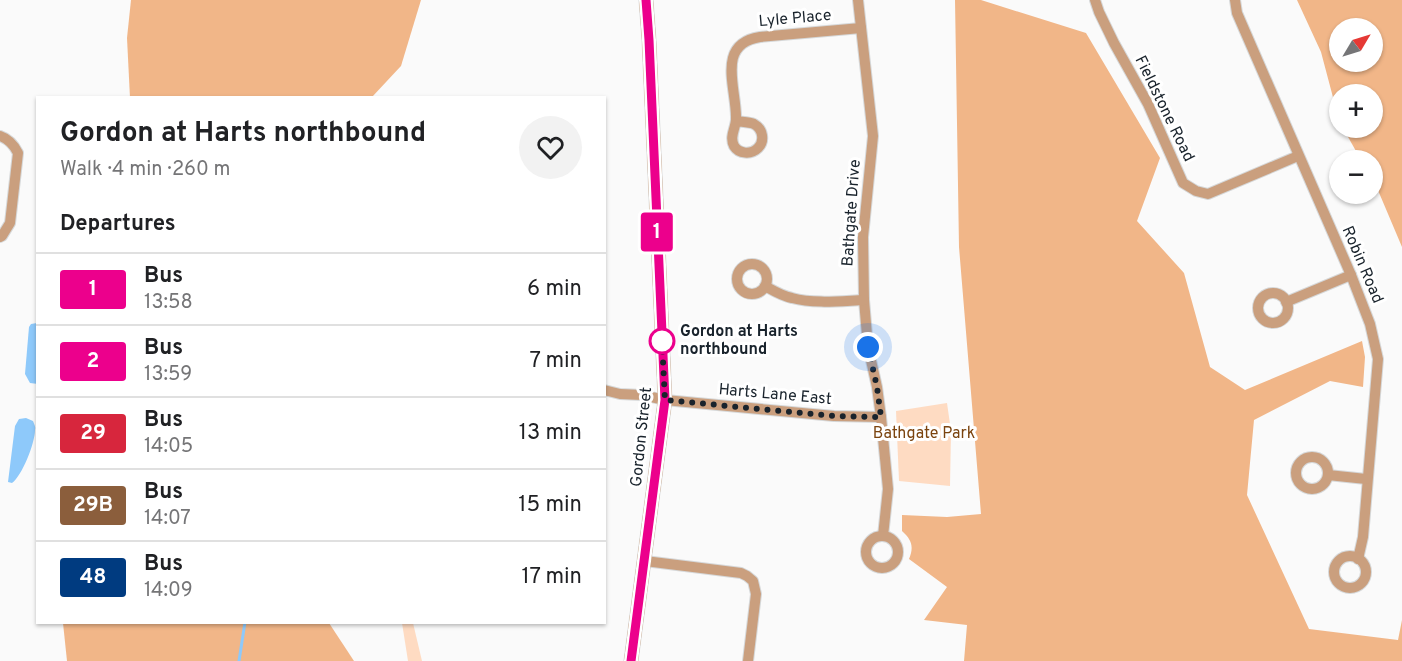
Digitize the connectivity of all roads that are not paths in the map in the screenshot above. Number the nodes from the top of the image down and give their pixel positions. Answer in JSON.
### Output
{"nodes":[{"id":1,"x":646,"y":0,"type":"edge"},
{"id":2,"x":858,"y":0,"type":"edge"},
{"id":3,"x":1095,"y":0,"type":"edge"},
{"id":4,"x":1235,"y":0,"type":"edge"},
{"id":5,"x":861,"y":28,"type":"junction"},
{"id":6,"x":736,"y":121,"type":"dead end"},
{"id":7,"x":0,"y":136,"type":"edge"},
{"id":8,"x":1298,"y":156,"type":"junction"},
{"id":9,"x":0,"y":237,"type":"edge"},
{"id":10,"x":1351,"y":275,"type":"junction"},
{"id":11,"x":765,"y":286,"type":"dead end"},
{"id":12,"x":864,"y":300,"type":"junction"},
{"id":13,"x":1286,"y":302,"type":"dead end"},
{"id":14,"x":606,"y":390,"type":"edge"},
{"id":15,"x":665,"y":400,"type":"junction"},
{"id":16,"x":881,"y":417,"type":"junction"},
{"id":17,"x":1328,"y":475,"type":"dead end"},
{"id":18,"x":1366,"y":479,"type":"junction"},
{"id":19,"x":883,"y":536,"type":"dead end"},
{"id":20,"x":1358,"y":559,"type":"dead end"},
{"id":21,"x":645,"y":561,"type":"junction"},
{"id":22,"x":631,"y":661,"type":"edge"},
{"id":23,"x":748,"y":661,"type":"edge"}],
"edges":[{"from":1,"to":15,"type":"main road","name":"Gordon Street"},
{"from":2,"to":5,"type":"street","name":"Bathgate Drive"},
{"from":3,"to":8,"type":"street","name":"Fieldstone Road"},
{"from":4,"to":8,"type":"street","name":"Robin Road"},
{"from":5,"to":6,"type":"street","name":"Lyle Place"},
{"from":5,"to":12,"type":"street","name":"Bathgate Drive"},
{"from":7,"to":9,"type":"street"},
{"from":8,"to":10,"type":"street","name":"Robin Road"},
{"from":10,"to":13,"type":"street"},
{"from":10,"to":18,"type":"street","name":"Robin Road"},
{"from":11,"to":12,"type":"street"},
{"from":12,"to":16,"type":"street","name":"Bathgate Drive"},
{"from":14,"to":15,"type":"street","name":"Harts Lane East"},
{"from":15,"to":16,"type":"street","name":"Harts Lane East"},
{"from":15,"to":21,"type":"main road","name":"Gordon Street"},
{"from":16,"to":19,"type":"street","name":"Bathgate Drive"},
{"from":17,"to":18,"type":"street"},
{"from":18,"to":20,"type":"street","name":"Robin Road"},
{"from":21,"to":22,"type":"main road","name":"Gordon Street"},
{"from":21,"to":23,"type":"street"}]}
